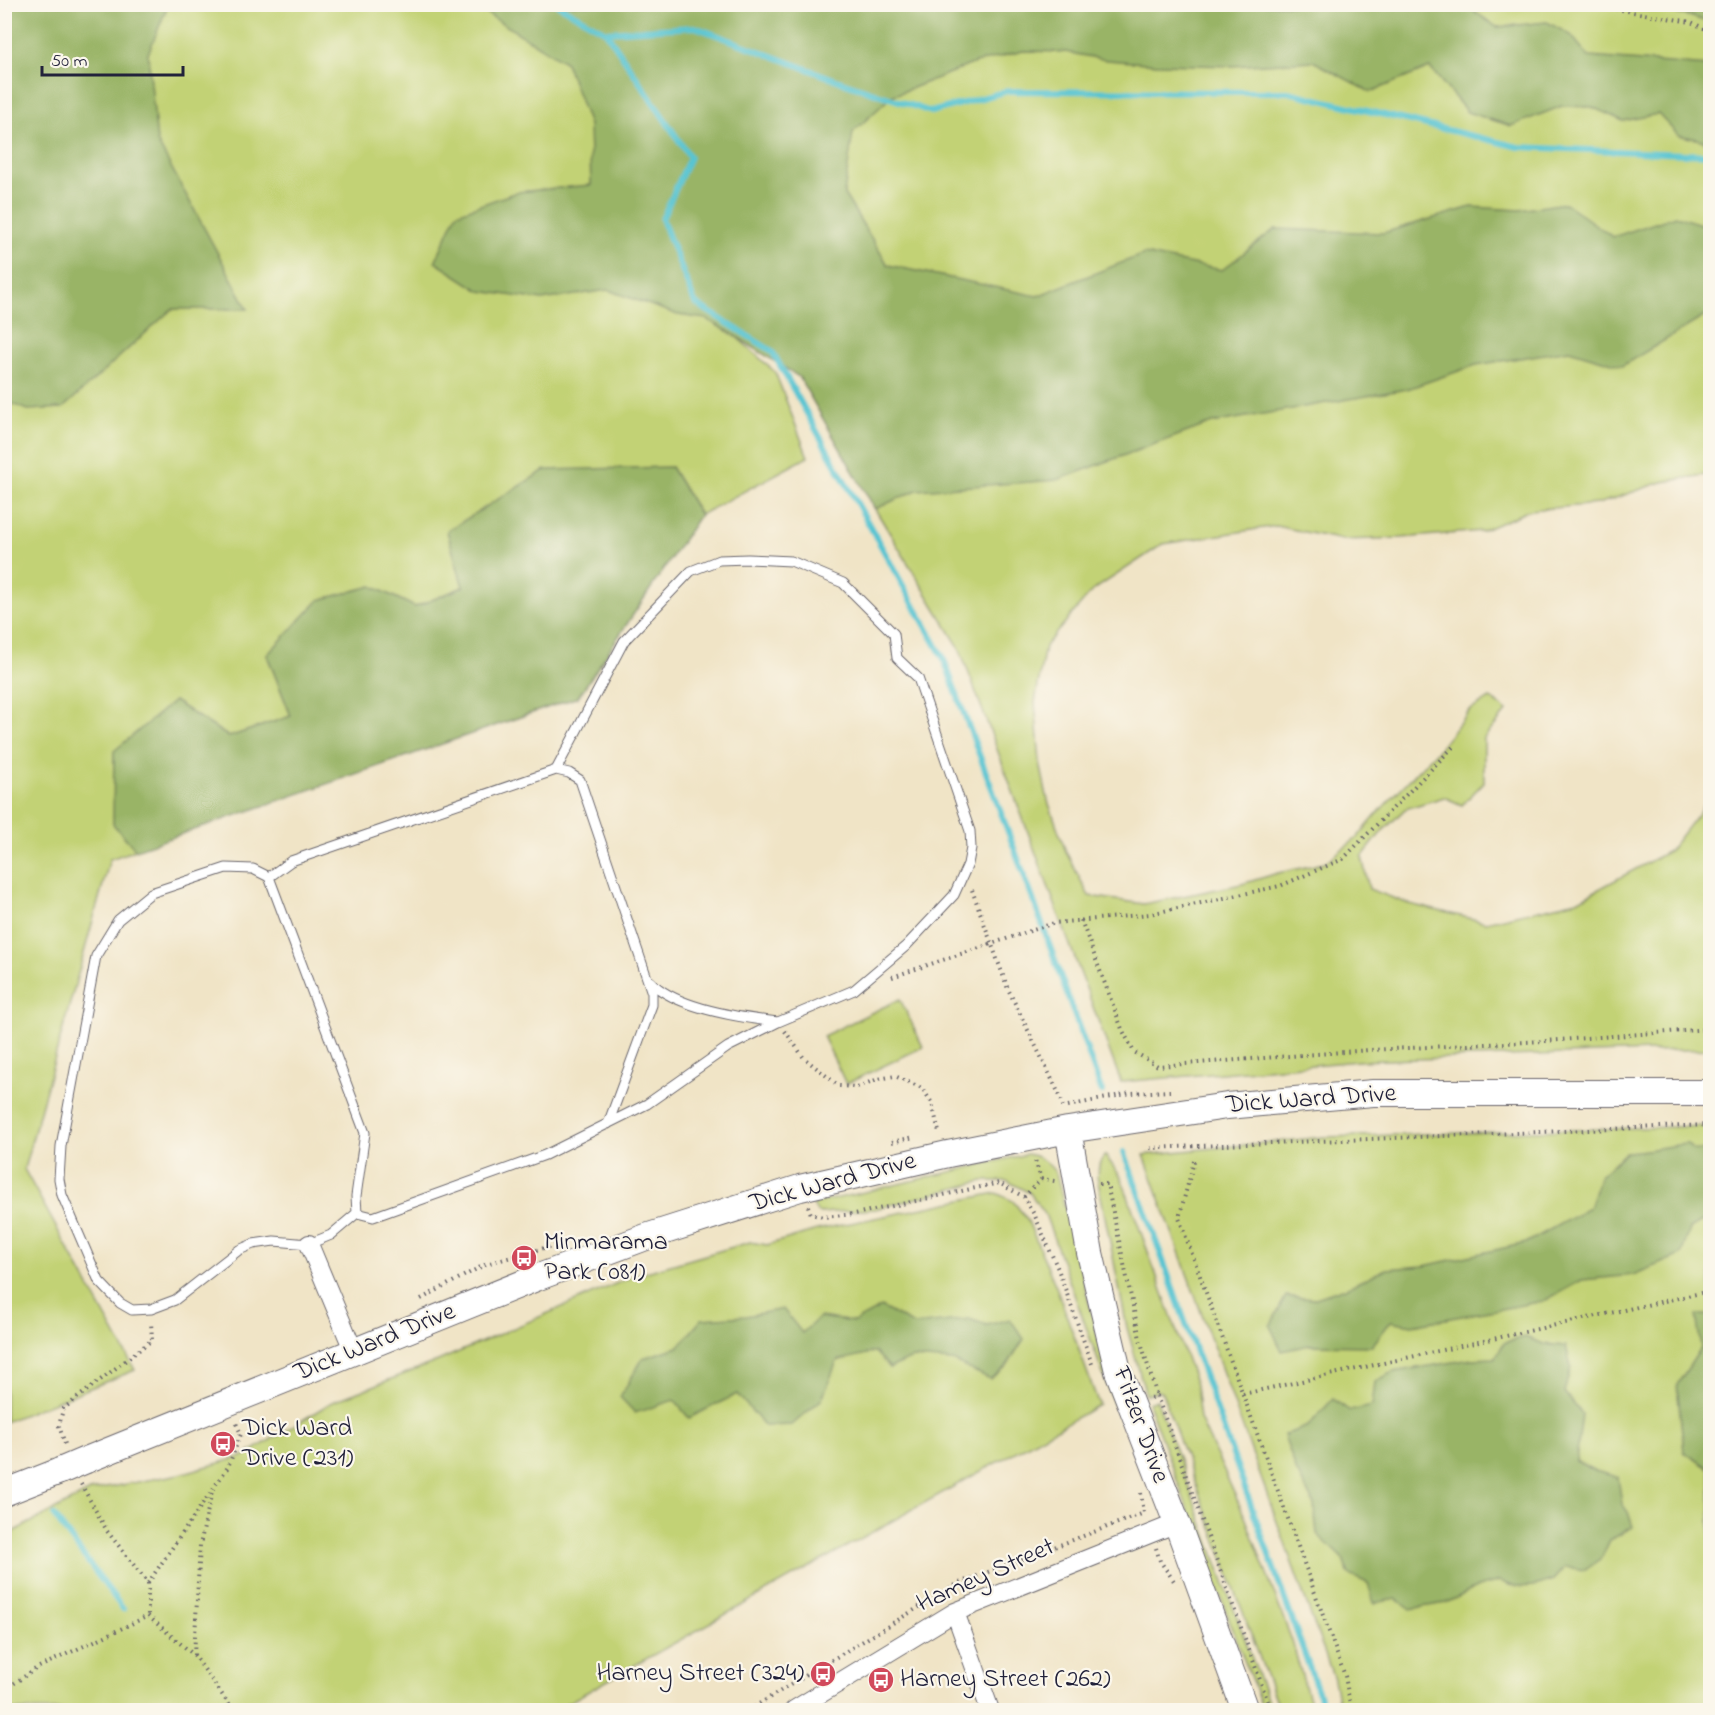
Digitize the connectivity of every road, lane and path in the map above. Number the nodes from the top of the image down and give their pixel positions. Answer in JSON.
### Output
{"nodes":[{"id":1,"x":1586,"y":4,"type":"edge"},
{"id":2,"x":1710,"y":31,"type":"edge"},
{"id":3,"x":1455,"y":745,"type":"dead end"},
{"id":4,"x":556,"y":770,"type":"junction"},
{"id":5,"x":268,"y":877,"type":"junction"},
{"id":6,"x":962,"y":880,"type":"junction"},
{"id":7,"x":1081,"y":920,"type":"junction"},
{"id":8,"x":992,"y":943,"type":"junction"},
{"id":9,"x":886,"y":979,"type":"dead end"},
{"id":10,"x":649,"y":980,"type":"junction"},
{"id":11,"x":778,"y":1022,"type":"junction"},
{"id":12,"x":1710,"y":1029,"type":"edge"},
{"id":13,"x":1710,"y":1092,"type":"edge"},
{"id":14,"x":1113,"y":1097,"type":"dead end"},
{"id":15,"x":1095,"y":1100,"type":"dead end"},
{"id":16,"x":1066,"y":1119,"type":"junction"},
{"id":17,"x":608,"y":1124,"type":"junction"},
{"id":18,"x":1710,"y":1125,"type":"edge"},
{"id":19,"x":939,"y":1132,"type":"dead end"},
{"id":20,"x":1150,"y":1148,"type":"dead end"},
{"id":21,"x":1034,"y":1155,"type":"dead end"},
{"id":22,"x":1194,"y":1161,"type":"dead end"},
{"id":23,"x":1041,"y":1179,"type":"junction"},
{"id":24,"x":1059,"y":1181,"type":"dead end"},
{"id":25,"x":1098,"y":1184,"type":"dead end"},
{"id":26,"x":802,"y":1187,"type":"junction"},
{"id":27,"x":1024,"y":1197,"type":"junction"},
{"id":28,"x":357,"y":1213,"type":"junction"},
{"id":29,"x":309,"y":1244,"type":"junction"},
{"id":30,"x":1710,"y":1291,"type":"edge"},
{"id":31,"x":151,"y":1309,"type":"junction"},
{"id":32,"x":354,"y":1352,"type":"junction"},
{"id":33,"x":1094,"y":1370,"type":"dead end"},
{"id":34,"x":1243,"y":1395,"type":"junction"},
{"id":35,"x":1157,"y":1396,"type":"junction"},
{"id":36,"x":1132,"y":1405,"type":"junction"},
{"id":37,"x":241,"y":1434,"type":"dead end"},
{"id":38,"x":65,"y":1444,"type":"dead end"},
{"id":39,"x":75,"y":1470,"type":"junction"},
{"id":40,"x":213,"y":1488,"type":"junction"},
{"id":41,"x":1140,"y":1488,"type":"dead end"},
{"id":42,"x":4,"y":1493,"type":"edge"},
{"id":43,"x":1147,"y":1522,"type":"dead end"},
{"id":44,"x":1176,"y":1523,"type":"junction"},
{"id":45,"x":1153,"y":1542,"type":"dead end"},
{"id":46,"x":1175,"y":1582,"type":"dead end"},
{"id":47,"x":148,"y":1583,"type":"junction"},
{"id":48,"x":955,"y":1612,"type":"junction"},
{"id":49,"x":148,"y":1616,"type":"junction"},
{"id":50,"x":194,"y":1656,"type":"junction"},
{"id":51,"x":4,"y":1690,"type":"edge"},
{"id":52,"x":233,"y":1710,"type":"edge"},
{"id":53,"x":794,"y":1710,"type":"edge"},
{"id":54,"x":990,"y":1710,"type":"edge"},
{"id":55,"x":1245,"y":1710,"type":"edge"},
{"id":56,"x":1271,"y":1710,"type":"edge"},
{"id":57,"x":1351,"y":1710,"type":"edge"}],
"edges":[{"from":1,"to":2,"type":"path"},
{"from":3,"to":7,"type":"path"},
{"from":4,"to":5,"type":"lane"},
{"from":4,"to":6,"type":"lane"},
{"from":4,"to":10,"type":"lane"},
{"from":5,"to":28,"type":"lane"},
{"from":5,"to":31,"type":"lane"},
{"from":6,"to":8,"type":"path"},
{"from":6,"to":11,"type":"lane"},
{"from":7,"to":8,"type":"path"},
{"from":7,"to":12,"type":"path"},
{"from":8,"to":9,"type":"path"},
{"from":8,"to":16,"type":"path"},
{"from":10,"to":11,"type":"lane"},
{"from":10,"to":17,"type":"lane"},
{"from":11,"to":17,"type":"lane"},
{"from":11,"to":19,"type":"path"},
{"from":13,"to":16,"type":"street","name":"Dick Ward Drive"},
{"from":14,"to":15,"type":"path"},
{"from":16,"to":26,"type":"street","name":"Dick Ward Drive"},
{"from":16,"to":36,"type":"street","name":"Fitzer Drive"},
{"from":17,"to":28,"type":"lane"},
{"from":18,"to":20,"type":"path"},
{"from":21,"to":23,"type":"path"},
{"from":22,"to":34,"type":"path"},
{"from":23,"to":24,"type":"path"},
{"from":23,"to":27,"type":"path"},
{"from":25,"to":35,"type":"path"},
{"from":26,"to":27,"type":"path"},
{"from":26,"to":32,"type":"street","name":"Dick Ward Drive"},
{"from":27,"to":33,"type":"path"},
{"from":28,"to":29,"type":"lane"},
{"from":29,"to":31,"type":"lane"},
{"from":29,"to":32,"type":"street"},
{"from":30,"to":34,"type":"path"},
{"from":31,"to":38,"type":"path"},
{"from":32,"to":39,"type":"street","name":"Dick Ward Drive"},
{"from":34,"to":57,"type":"path"},
{"from":35,"to":36,"type":"path"},
{"from":35,"to":56,"type":"path"},
{"from":36,"to":44,"type":"street","name":"Fitzer Drive"},
{"from":37,"to":40,"type":"path"},
{"from":39,"to":42,"type":"street","name":"Dick Ward Drive"},
{"from":39,"to":47,"type":"path"},
{"from":40,"to":47,"type":"path"},
{"from":40,"to":50,"type":"path"},
{"from":41,"to":43,"type":"path"},
{"from":44,"to":48,"type":"street","name":"Hamey Street"},
{"from":44,"to":55,"type":"street","name":"Fitzer Drive"},
{"from":45,"to":46,"type":"path"},
{"from":47,"to":49,"type":"path"},
{"from":48,"to":53,"type":"street","name":"Hamey Street"},
{"from":48,"to":54,"type":"street"},
{"from":49,"to":50,"type":"path"},
{"from":49,"to":51,"type":"path"},
{"from":50,"to":52,"type":"path"}]}
